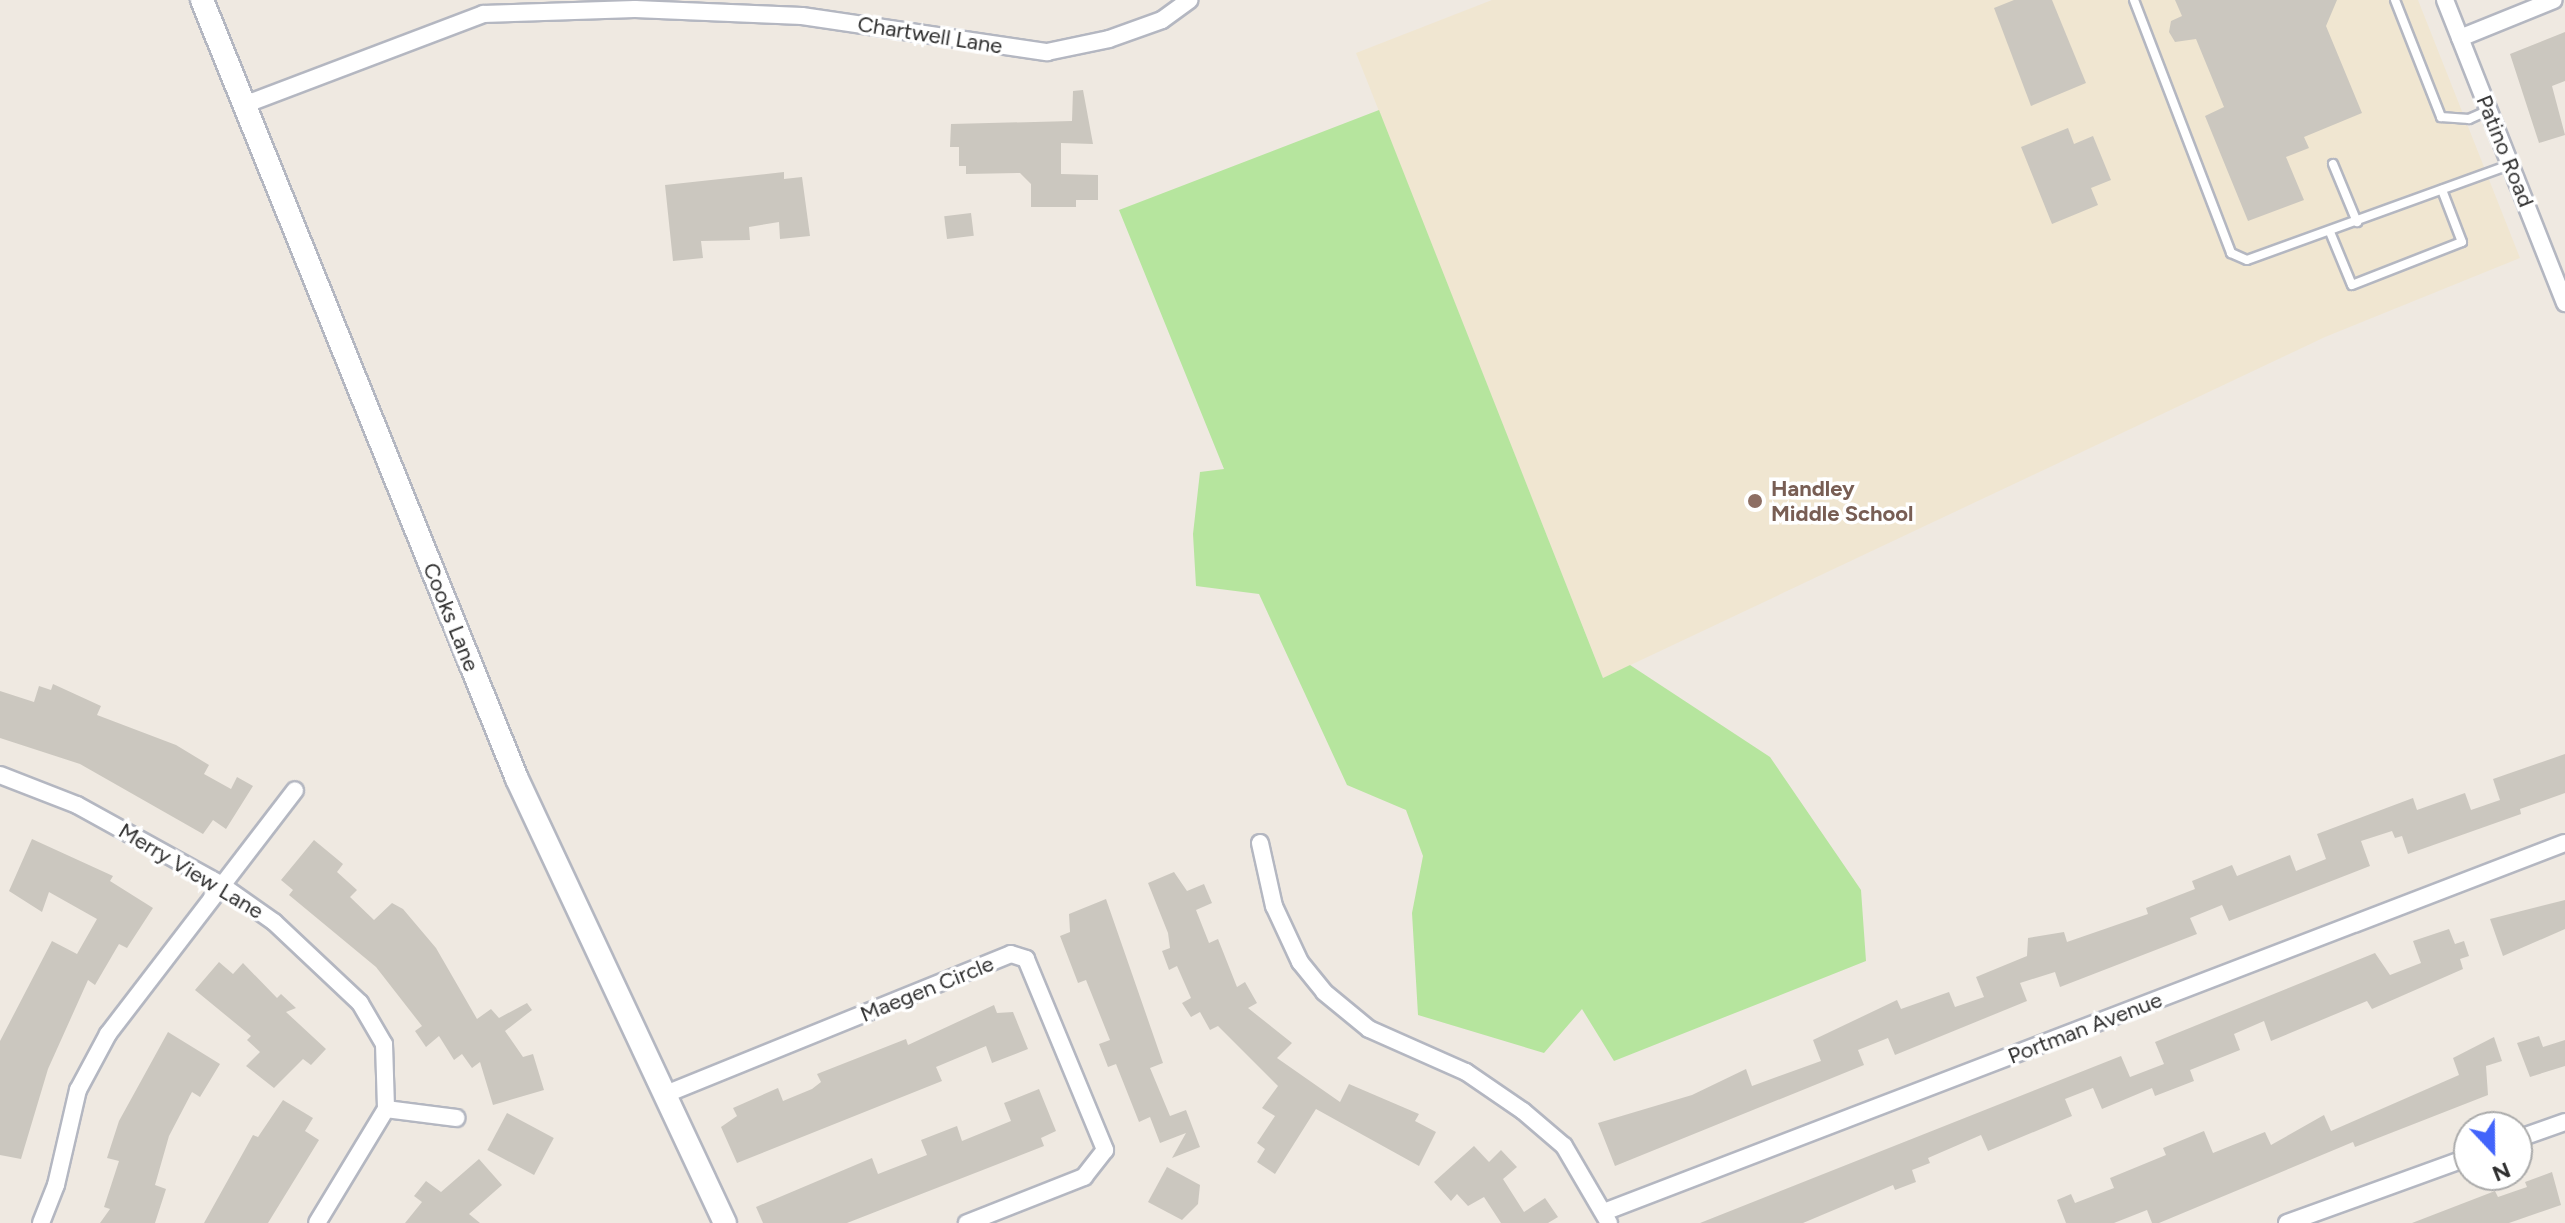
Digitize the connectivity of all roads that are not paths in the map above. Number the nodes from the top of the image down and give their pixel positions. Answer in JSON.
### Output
{"nodes":[{"id":1,"x":202,"y":0,"type":"edge"},
{"id":2,"x":1190,"y":0,"type":"edge"},
{"id":3,"x":2134,"y":0,"type":"edge"},
{"id":4,"x":2395,"y":0,"type":"edge"},
{"id":5,"x":2445,"y":0,"type":"edge"},
{"id":6,"x":2554,"y":0,"type":"edge"},
{"id":7,"x":2460,"y":38,"type":"junction"},
{"id":8,"x":244,"y":105,"type":"junction"},
{"id":9,"x":2489,"y":110,"type":"junction"},
{"id":10,"x":2333,"y":164,"type":"dead end"},
{"id":11,"x":2510,"y":165,"type":"junction"},
{"id":12,"x":2442,"y":190,"type":"junction"},
{"id":13,"x":2357,"y":222,"type":"junction"},
{"id":14,"x":2330,"y":232,"type":"junction"},
{"id":15,"x":2560,"y":277,"type":"edge"},
{"id":16,"x":2565,"y":303,"type":"edge"},
{"id":17,"x":0,"y":775,"type":"edge"},
{"id":18,"x":295,"y":790,"type":"dead end"},
{"id":19,"x":1260,"y":843,"type":"dead end"},
{"id":20,"x":2565,"y":843,"type":"edge"},
{"id":21,"x":220,"y":884,"type":"junction"},
{"id":22,"x":666,"y":1094,"type":"junction"},
{"id":23,"x":386,"y":1109,"type":"junction"},
{"id":24,"x":456,"y":1118,"type":"dead end"},
{"id":25,"x":2565,"y":1122,"type":"edge"},
{"id":26,"x":2533,"y":1133,"type":"edge"},
{"id":27,"x":2453,"y":1163,"type":"edge"},
{"id":28,"x":1607,"y":1217,"type":"edge"},
{"id":29,"x":41,"y":1223,"type":"edge"},
{"id":30,"x":317,"y":1223,"type":"edge"},
{"id":31,"x":725,"y":1223,"type":"edge"},
{"id":32,"x":967,"y":1223,"type":"edge"},
{"id":33,"x":2287,"y":1223,"type":"edge"}],
"edges":[{"from":1,"to":8,"type":"main road","name":"Cooks Lane"},
{"from":2,"to":8,"type":"street","name":"Chartwell Lane"},
{"from":3,"to":14,"type":"lane"},
{"from":4,"to":9,"type":"lane"},
{"from":5,"to":7,"type":"street","name":"Patino Road"},
{"from":6,"to":7,"type":"street"},
{"from":7,"to":9,"type":"street","name":"Patino Road"},
{"from":8,"to":22,"type":"main road","name":"Cooks Lane"},
{"from":9,"to":11,"type":"street","name":"Patino Road"},
{"from":10,"to":13,"type":"lane"},
{"from":11,"to":12,"type":"lane"},
{"from":11,"to":15,"type":"street","name":"Patino Road"},
{"from":12,"to":13,"type":"lane"},
{"from":12,"to":14,"type":"lane"},
{"from":13,"to":14,"type":"lane"},
{"from":15,"to":16,"type":"street","name":"Patino Road"},
{"from":17,"to":21,"type":"street","name":"Merry View Lane"},
{"from":18,"to":21,"type":"street"},
{"from":19,"to":28,"type":"street"},
{"from":20,"to":28,"type":"street","name":"Portman Avenue"},
{"from":21,"to":23,"type":"street","name":"Merry View Lane"},
{"from":21,"to":29,"type":"street"},
{"from":22,"to":31,"type":"main road","name":"Cooks Lane"},
{"from":22,"to":32,"type":"street","name":"Maegen Circle"},
{"from":23,"to":24,"type":"street"},
{"from":23,"to":30,"type":"street"},
{"from":25,"to":26,"type":"street"},
{"from":27,"to":33,"type":"street"}]}
